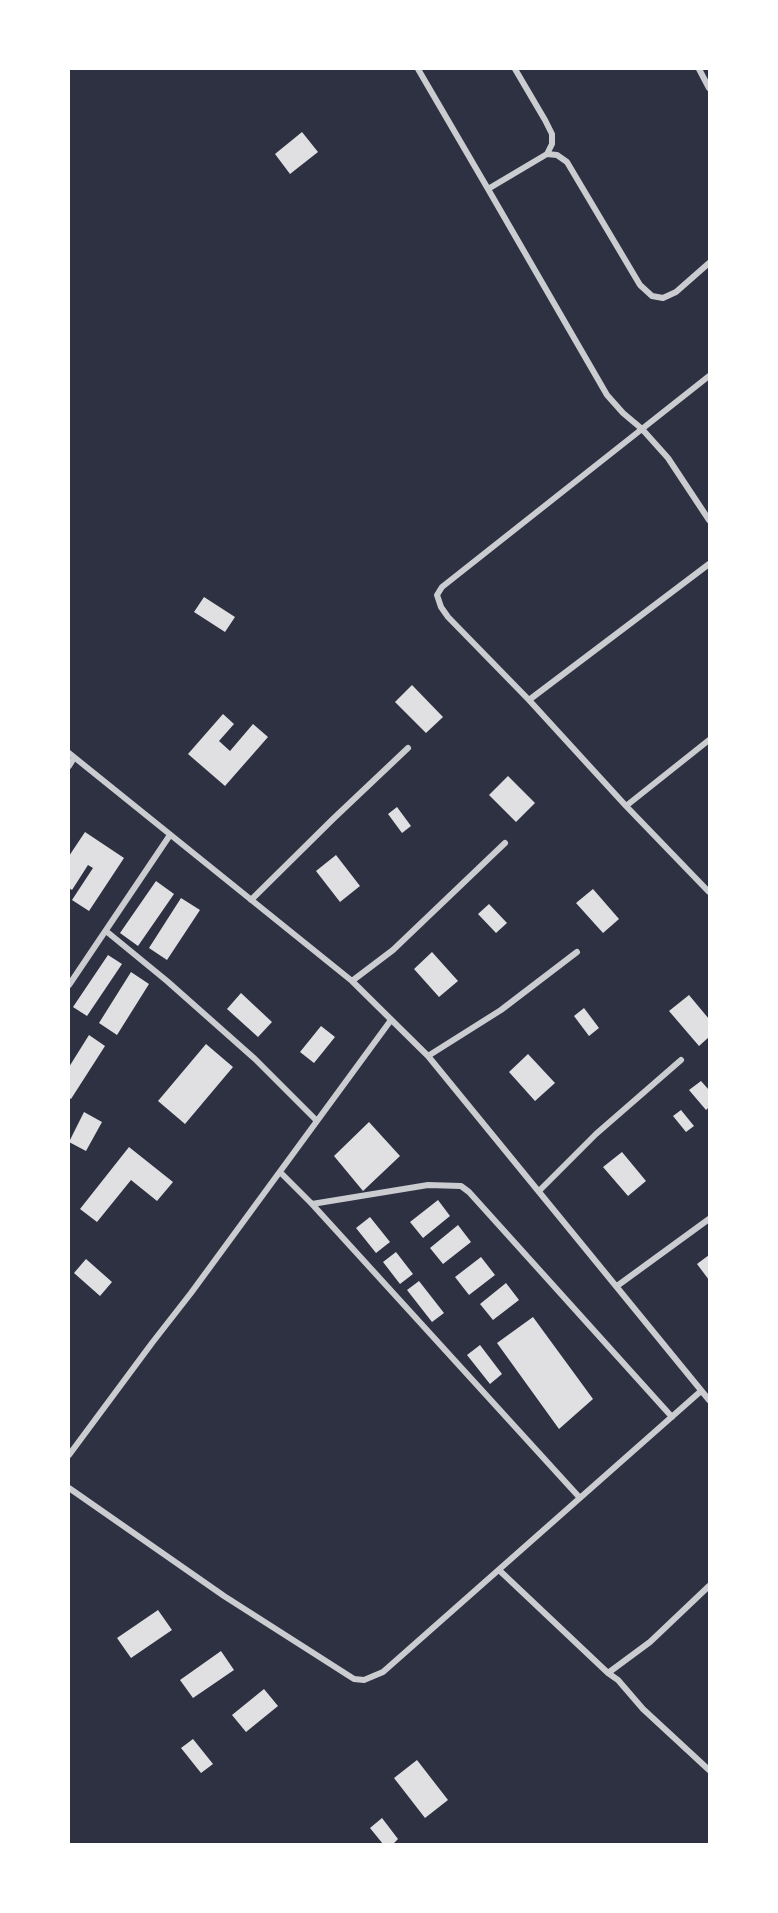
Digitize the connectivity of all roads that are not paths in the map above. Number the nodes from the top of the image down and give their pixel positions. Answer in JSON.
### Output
{"nodes":[{"id":1,"x":418,"y":69,"type":"edge"},
{"id":2,"x":515,"y":69,"type":"edge"},
{"id":3,"x":699,"y":69,"type":"edge"},
{"id":4,"x":709,"y":88,"type":"edge"},
{"id":5,"x":547,"y":154,"type":"junction"},
{"id":6,"x":488,"y":189,"type":"junction"},
{"id":7,"x":709,"y":263,"type":"edge"},
{"id":8,"x":709,"y":376,"type":"edge"},
{"id":9,"x":642,"y":429,"type":"junction"},
{"id":10,"x":709,"y":519,"type":"edge"},
{"id":11,"x":709,"y":564,"type":"edge"},
{"id":12,"x":529,"y":700,"type":"junction"},
{"id":13,"x":709,"y":740,"type":"edge"},
{"id":14,"x":408,"y":748,"type":"dead end"},
{"id":15,"x":72,"y":755,"type":"edge"},
{"id":16,"x":69,"y":766,"type":"edge"},
{"id":17,"x":626,"y":806,"type":"junction"},
{"id":18,"x":170,"y":835,"type":"junction"},
{"id":19,"x":505,"y":843,"type":"dead end"},
{"id":20,"x":709,"y":892,"type":"edge"},
{"id":21,"x":251,"y":900,"type":"junction"},
{"id":22,"x":106,"y":931,"type":"junction"},
{"id":23,"x":577,"y":952,"type":"dead end"},
{"id":24,"x":352,"y":981,"type":"junction"},
{"id":25,"x":69,"y":985,"type":"edge"},
{"id":26,"x":391,"y":1020,"type":"junction"},
{"id":27,"x":428,"y":1056,"type":"junction"},
{"id":28,"x":681,"y":1060,"type":"dead end"},
{"id":29,"x":317,"y":1121,"type":"junction"},
{"id":30,"x":280,"y":1172,"type":"junction"},
{"id":31,"x":539,"y":1191,"type":"junction"},
{"id":32,"x":312,"y":1204,"type":"junction"},
{"id":33,"x":709,"y":1219,"type":"edge"},
{"id":34,"x":617,"y":1286,"type":"junction"},
{"id":35,"x":701,"y":1391,"type":"junction"},
{"id":36,"x":709,"y":1400,"type":"edge"},
{"id":37,"x":672,"y":1417,"type":"junction"},
{"id":38,"x":69,"y":1455,"type":"edge"},
{"id":39,"x":69,"y":1488,"type":"edge"},
{"id":40,"x":580,"y":1498,"type":"junction"},
{"id":41,"x":499,"y":1570,"type":"junction"},
{"id":42,"x":709,"y":1586,"type":"edge"},
{"id":43,"x":609,"y":1673,"type":"junction"},
{"id":44,"x":709,"y":1770,"type":"edge"}],
"edges":[{"from":1,"to":6,"type":"street"},
{"from":2,"to":5,"type":"street"},
{"from":3,"to":4,"type":"street"},
{"from":5,"to":6,"type":"street"},
{"from":5,"to":7,"type":"street"},
{"from":6,"to":9,"type":"street"},
{"from":8,"to":9,"type":"street"},
{"from":9,"to":10,"type":"street"},
{"from":9,"to":12,"type":"street"},
{"from":11,"to":12,"type":"street"},
{"from":12,"to":17,"type":"street"},
{"from":13,"to":17,"type":"street"},
{"from":14,"to":21,"type":"street"},
{"from":15,"to":16,"type":"street"},
{"from":15,"to":18,"type":"street"},
{"from":17,"to":20,"type":"street"},
{"from":18,"to":21,"type":"street"},
{"from":18,"to":22,"type":"street"},
{"from":19,"to":24,"type":"street"},
{"from":21,"to":24,"type":"street"},
{"from":22,"to":25,"type":"street"},
{"from":22,"to":29,"type":"street"},
{"from":23,"to":27,"type":"street"},
{"from":24,"to":26,"type":"street"},
{"from":26,"to":27,"type":"street"},
{"from":26,"to":29,"type":"street"},
{"from":27,"to":31,"type":"street"},
{"from":28,"to":31,"type":"street"},
{"from":29,"to":30,"type":"street"},
{"from":30,"to":32,"type":"street"},
{"from":30,"to":38,"type":"street"},
{"from":31,"to":34,"type":"street"},
{"from":32,"to":37,"type":"street"},
{"from":32,"to":40,"type":"street"},
{"from":33,"to":34,"type":"street"},
{"from":34,"to":35,"type":"street"},
{"from":35,"to":36,"type":"street"},
{"from":35,"to":37,"type":"street"},
{"from":37,"to":40,"type":"street"},
{"from":39,"to":41,"type":"street"},
{"from":40,"to":41,"type":"street"},
{"from":41,"to":43,"type":"street"},
{"from":42,"to":43,"type":"street"},
{"from":43,"to":44,"type":"street"}]}
